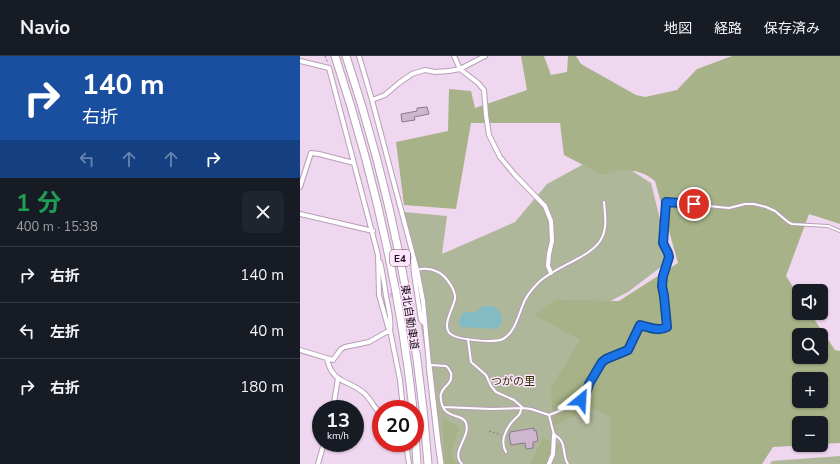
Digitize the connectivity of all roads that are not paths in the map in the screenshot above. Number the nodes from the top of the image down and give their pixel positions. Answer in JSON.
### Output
{"nodes":[{"id":1,"x":335,"y":56,"type":"edge"},
{"id":2,"x":346,"y":56,"type":"edge"},
{"id":3,"x":359,"y":56,"type":"edge"},
{"id":4,"x":454,"y":56,"type":"edge"},
{"id":5,"x":485,"y":56,"type":"edge"},
{"id":6,"x":300,"y":61,"type":"edge"},
{"id":7,"x":460,"y":69,"type":"junction"},
{"id":8,"x":372,"y":100,"type":"junction"},
{"id":9,"x":354,"y":163,"type":"junction"},
{"id":10,"x":300,"y":187,"type":"edge"},
{"id":11,"x":604,"y":202,"type":"dead end"},
{"id":12,"x":300,"y":214,"type":"edge"},
{"id":13,"x":373,"y":231,"type":"junction"},
{"id":14,"x":840,"y":231,"type":"edge"},
{"id":15,"x":412,"y":252,"type":"junction"},
{"id":16,"x":378,"y":255,"type":"junction"},
{"id":17,"x":417,"y":270,"type":"junction"},
{"id":18,"x":551,"y":273,"type":"junction"},
{"id":19,"x":425,"y":324,"type":"junction"},
{"id":20,"x":390,"y":330,"type":"junction"},
{"id":21,"x":468,"y":339,"type":"junction"},
{"id":22,"x":300,"y":350,"type":"edge"},
{"id":23,"x":327,"y":359,"type":"junction"},
{"id":24,"x":430,"y":365,"type":"junction"},
{"id":25,"x":338,"y":378,"type":"junction"},
{"id":26,"x":334,"y":400,"type":"edge"},
{"id":27,"x":401,"y":400,"type":"edge"},
{"id":28,"x":411,"y":400,"type":"edge"},
{"id":29,"x":372,"y":403,"type":"edge"},
{"id":30,"x":442,"y":407,"type":"junction"},
{"id":31,"x":522,"y":409,"type":"junction"},
{"id":32,"x":549,"y":415,"type":"junction"},
{"id":33,"x":554,"y":435,"type":"junction"},
{"id":34,"x":321,"y":452,"type":"edge"},
{"id":35,"x":407,"y":452,"type":"edge"},
{"id":36,"x":417,"y":452,"type":"edge"},
{"id":37,"x":506,"y":452,"type":"dead end"},
{"id":38,"x":318,"y":464,"type":"edge"},
{"id":39,"x":408,"y":464,"type":"edge"},
{"id":40,"x":418,"y":464,"type":"edge"},
{"id":41,"x":428,"y":464,"type":"edge"},
{"id":42,"x":441,"y":464,"type":"edge"},
{"id":43,"x":462,"y":464,"type":"edge"},
{"id":44,"x":550,"y":464,"type":"edge"},
{"id":45,"x":568,"y":464,"type":"edge"}],
"edges":[{"from":1,"to":28,"type":"highway","name":"東北自動車道","number":"E4"},
{"from":2,"to":41,"type":"highway","name":"東北自動車道","number":"E4"},
{"from":3,"to":8,"type":"street"},
{"from":4,"to":7,"type":"street"},
{"from":5,"to":7,"type":"street"},
{"from":6,"to":9,"type":"street"},
{"from":7,"to":8,"type":"street"},
{"from":7,"to":18,"type":"street"},
{"from":8,"to":15,"type":"street"},
{"from":9,"to":10,"type":"street"},
{"from":9,"to":13,"type":"street"},
{"from":11,"to":18,"type":"lane"},
{"from":12,"to":13,"type":"street"},
{"from":13,"to":16,"type":"street"},
{"from":14,"to":32,"type":"lane"},
{"from":15,"to":17,"type":"street"},
{"from":15,"to":19,"type":"street"},
{"from":16,"to":20,"type":"street"},
{"from":16,"to":20,"type":"street"},
{"from":17,"to":19,"type":"street"},
{"from":17,"to":21,"type":"lane"},
{"from":18,"to":21,"type":"lane"},
{"from":19,"to":24,"type":"street"},
{"from":20,"to":23,"type":"street"},
{"from":20,"to":27,"type":"street"},
{"from":21,"to":31,"type":"lane"},
{"from":22,"to":23,"type":"street"},
{"from":23,"to":25,"type":"street"},
{"from":24,"to":30,"type":"lane"},
{"from":24,"to":42,"type":"street"},
{"from":25,"to":26,"type":"street"},
{"from":25,"to":29,"type":"street"},
{"from":30,"to":31,"type":"lane"},
{"from":30,"to":43,"type":"lane"},
{"from":31,"to":32,"type":"lane"},
{"from":31,"to":37,"type":"lane"},
{"from":32,"to":33,"type":"lane"},
{"from":33,"to":44,"type":"street"},
{"from":33,"to":45,"type":"lane"},
{"from":34,"to":38,"type":"street"},
{"from":35,"to":39,"type":"street"},
{"from":36,"to":40,"type":"highway"}]}
